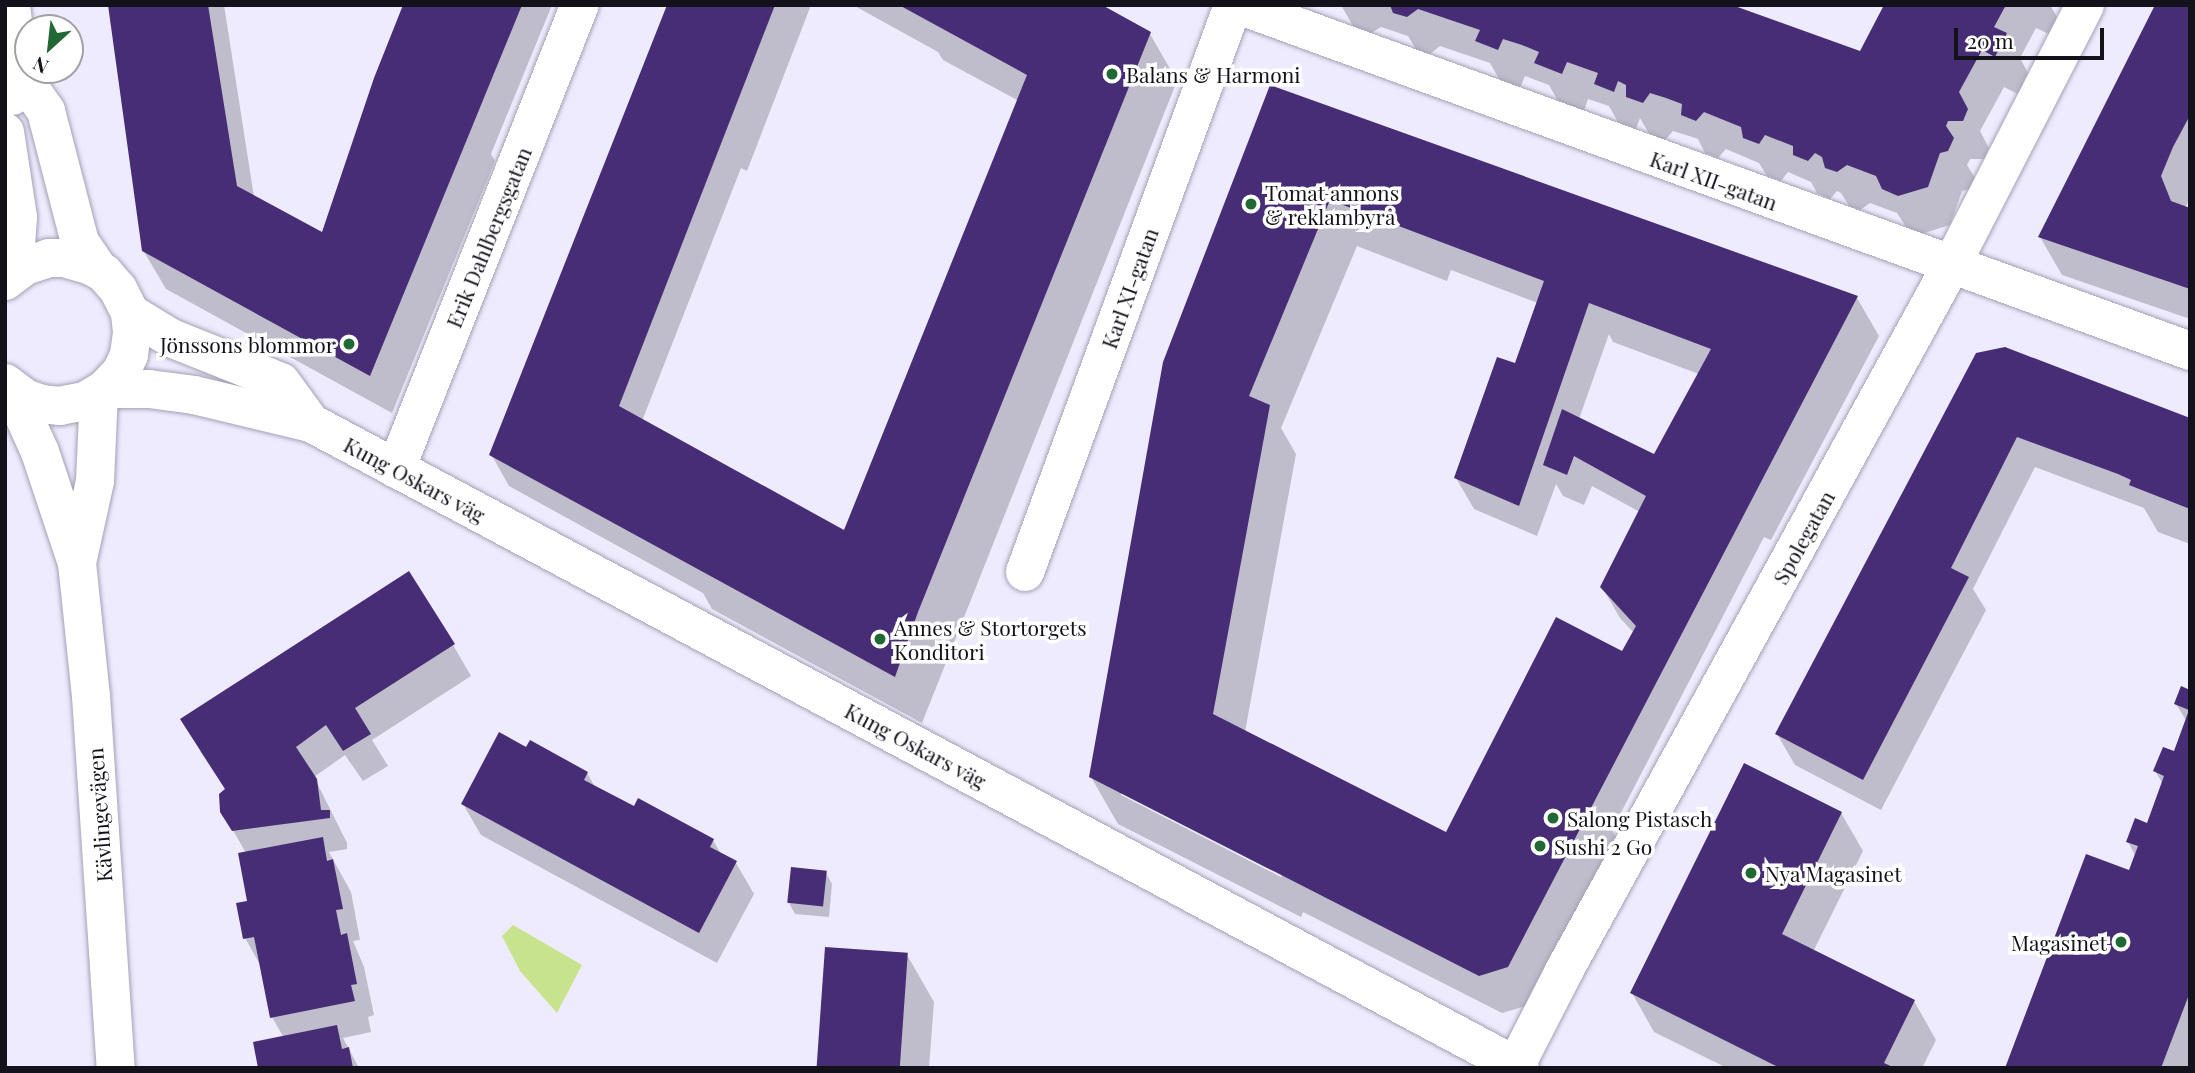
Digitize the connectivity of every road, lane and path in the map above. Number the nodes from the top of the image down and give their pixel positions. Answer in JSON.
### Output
{"nodes":[{"id":1,"x":11,"y":5,"type":"edge"},
{"id":2,"x":580,"y":5,"type":"edge"},
{"id":3,"x":1236,"y":5,"type":"edge"},
{"id":4,"x":2085,"y":5,"type":"edge"},
{"id":5,"x":14,"y":30,"type":"edge"},
{"id":6,"x":15,"y":84,"type":"edge"},
{"id":7,"x":27,"y":84,"type":"edge"},
{"id":8,"x":5,"y":116,"type":"edge"},
{"id":9,"x":5,"y":132,"type":"edge"},
{"id":10,"x":1951,"y":266,"type":"junction"},
{"id":11,"x":98,"y":269,"type":"junction"},
{"id":12,"x":8,"y":278,"type":"edge"},
{"id":13,"x":130,"y":313,"type":"junction"},
{"id":14,"x":2190,"y":351,"type":"edge"},
{"id":15,"x":9,"y":387,"type":"edge"},
{"id":16,"x":102,"y":391,"type":"junction"},
{"id":17,"x":311,"y":423,"type":"junction"},
{"id":18,"x":396,"y":468,"type":"junction"},
{"id":19,"x":78,"y":563,"type":"junction"},
{"id":20,"x":1025,"y":572,"type":"dead end"},
{"id":21,"x":1518,"y":1067,"type":"edge"},
{"id":22,"x":116,"y":1068,"type":"edge"}],
"edges":[{"from":1,"to":5,"type":"street"},
{"from":2,"to":18,"type":"street","name":"Erik Dahlbergsgatan"},
{"from":3,"to":10,"type":"street","name":"Karl XII-gatan"},
{"from":3,"to":20,"type":"street","name":"Karl XI-gatan"},
{"from":4,"to":10,"type":"street","name":"Spolegatan"},
{"from":6,"to":8,"type":"street"},
{"from":7,"to":11,"type":"street"},
{"from":9,"to":12,"type":"street"},
{"from":10,"to":14,"type":"street","name":"Karl XII-gatan"},
{"from":10,"to":21,"type":"street","name":"Spolegatan"},
{"from":11,"to":12,"type":"street"},
{"from":11,"to":13,"type":"street","name":"Kung Oskars väg"},
{"from":13,"to":16,"type":"street"},
{"from":13,"to":17,"type":"street","name":"Kung Oskars väg"},
{"from":15,"to":16,"type":"street","name":"Kung Oskars väg"},
{"from":15,"to":19,"type":"street","name":"Kävlingevägen"},
{"from":16,"to":17,"type":"street","name":"Kung Oskars väg"},
{"from":16,"to":19,"type":"street","name":"Kävlingevägen"},
{"from":17,"to":18,"type":"street","name":"Kung Oskars väg"},
{"from":18,"to":21,"type":"street","name":"Kung Oskars väg"},
{"from":19,"to":22,"type":"street","name":"Kävlingevägen"}]}
